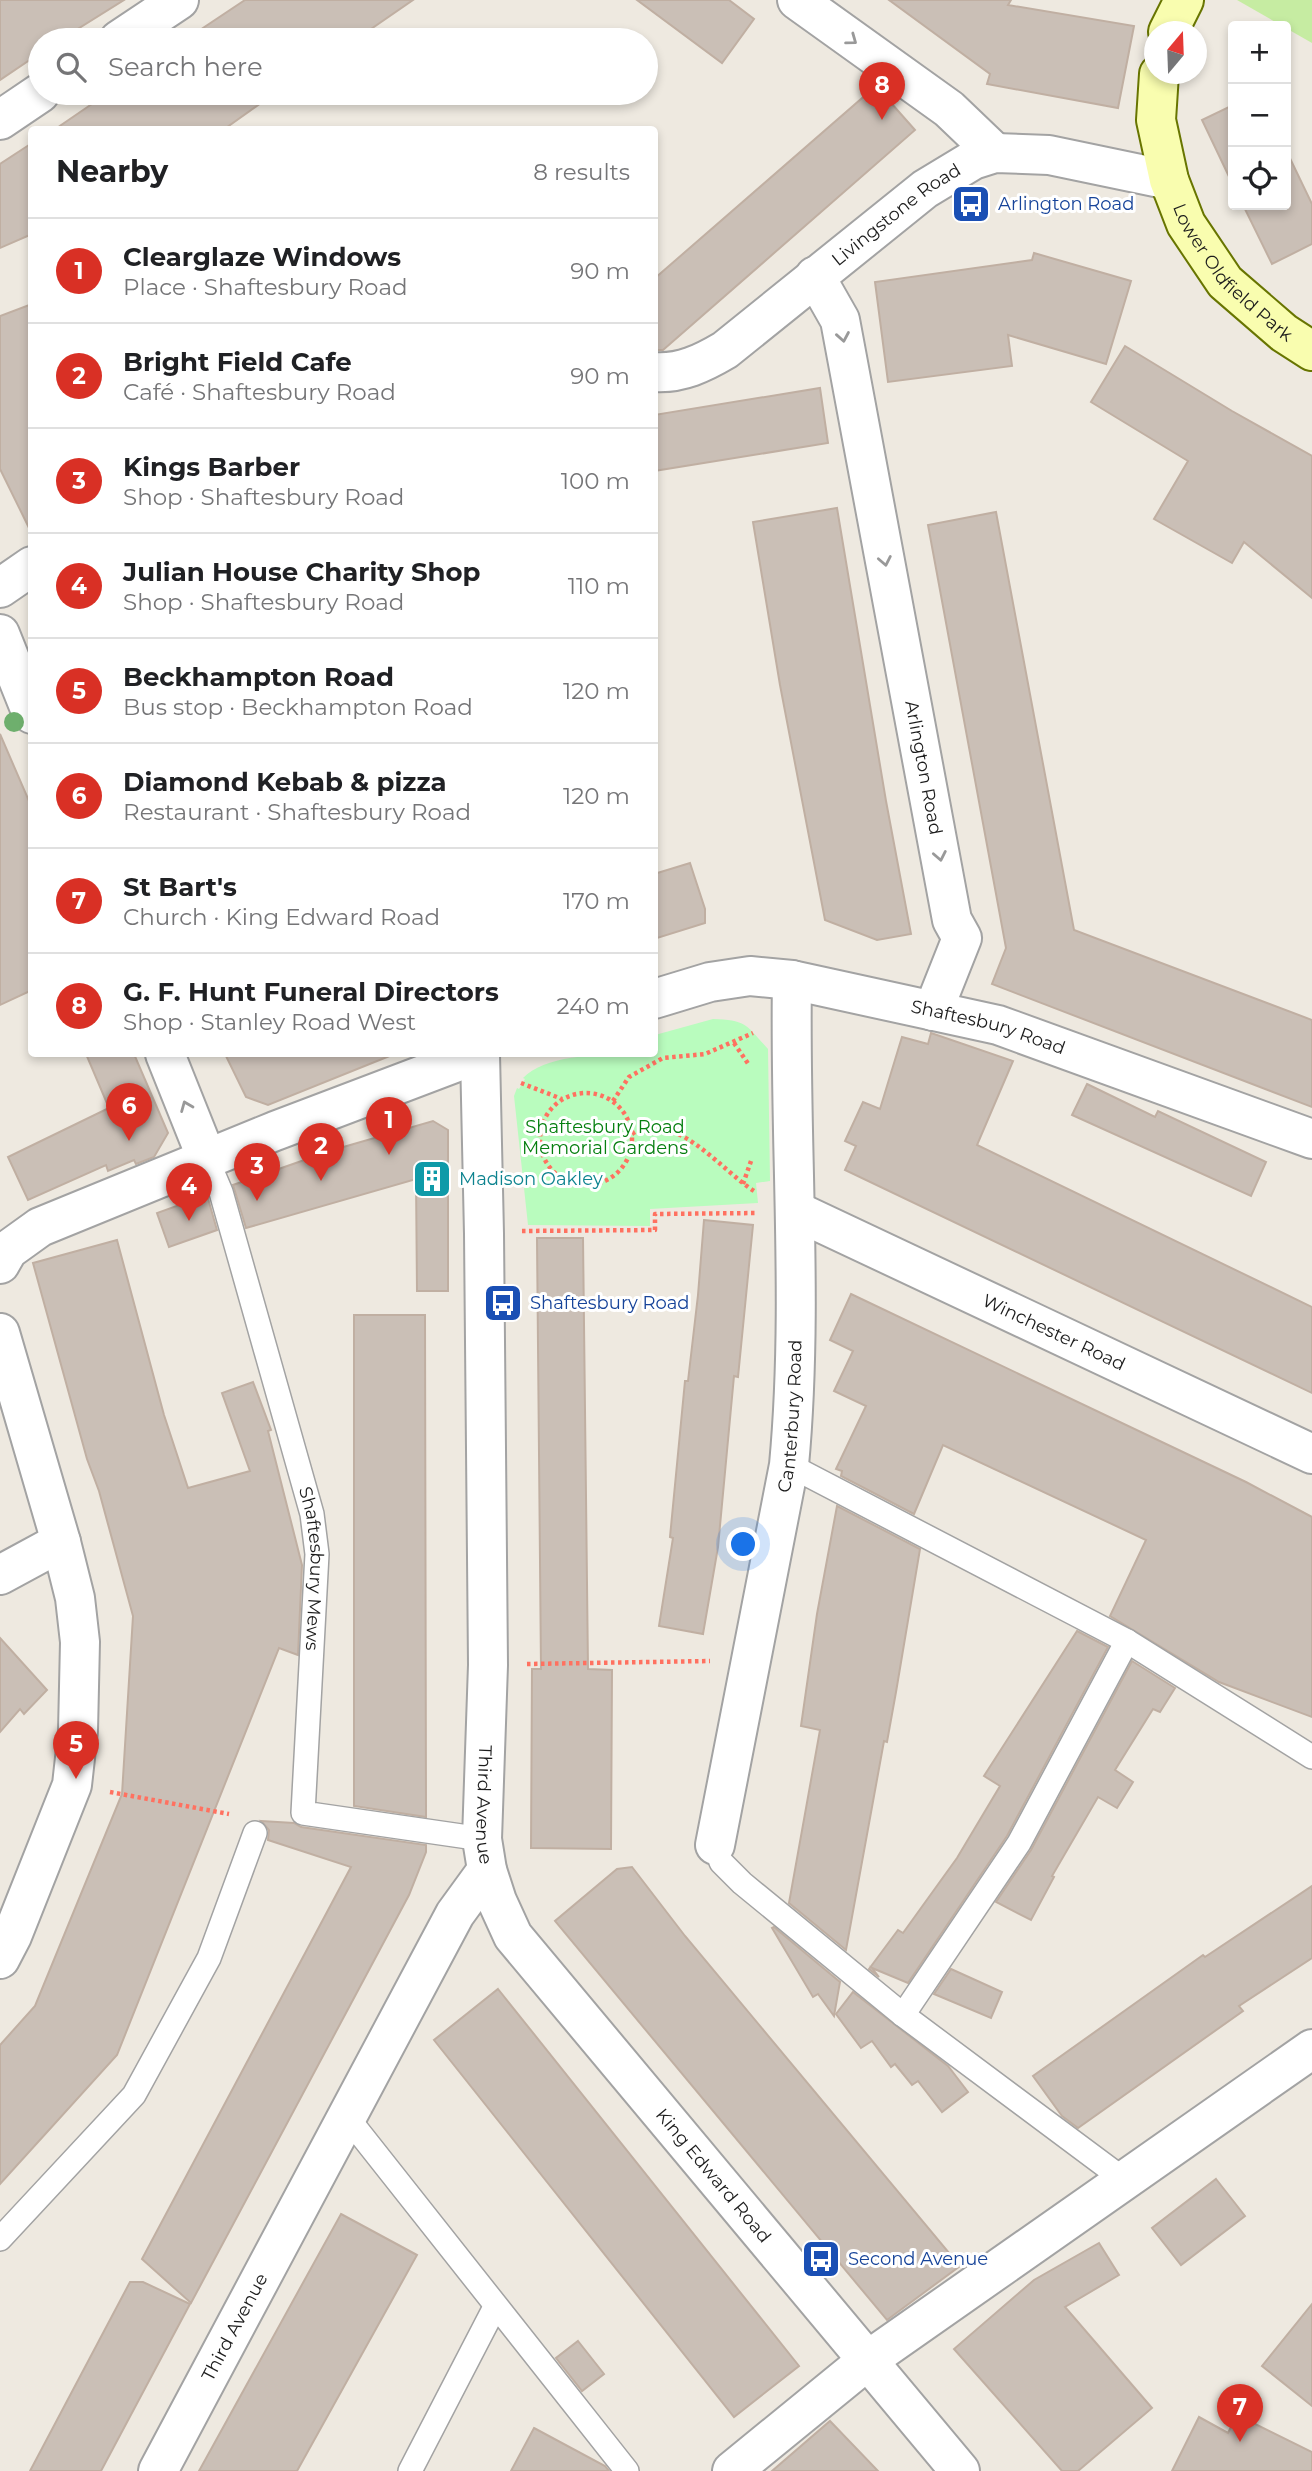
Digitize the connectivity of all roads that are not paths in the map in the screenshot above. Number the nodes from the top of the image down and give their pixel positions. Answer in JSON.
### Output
{"nodes":[{"id":1,"x":179,"y":0,"type":"edge"},
{"id":2,"x":797,"y":0,"type":"edge"},
{"id":3,"x":1184,"y":0,"type":"edge"},
{"id":4,"x":1174,"y":21,"type":"edge"},
{"id":5,"x":137,"y":28,"type":"edge"},
{"id":6,"x":1158,"y":84,"type":"edge"},
{"id":7,"x":28,"y":101,"type":"edge"},
{"id":8,"x":0,"y":120,"type":"edge"},
{"id":9,"x":995,"y":153,"type":"junction"},
{"id":10,"x":1169,"y":180,"type":"junction"},
{"id":11,"x":815,"y":276,"type":"junction"},
{"id":12,"x":1312,"y":351,"type":"edge"},
{"id":13,"x":658,"y":372,"type":"edge"},
{"id":14,"x":28,"y":569,"type":"edge"},
{"id":15,"x":0,"y":588,"type":"edge"},
{"id":16,"x":0,"y":634,"type":"edge"},
{"id":17,"x":28,"y":704,"type":"edge"},
{"id":18,"x":792,"y":980,"type":"junction"},
{"id":19,"x":658,"y":998,"type":"edge"},
{"id":20,"x":933,"y":1011,"type":"junction"},
{"id":21,"x":166,"y":1057,"type":"edge"},
{"id":22,"x":471,"y":1057,"type":"edge"},
{"id":23,"x":479,"y":1057,"type":"edge"},
{"id":24,"x":1312,"y":1139,"type":"edge"},
{"id":25,"x":207,"y":1159,"type":"junction"},
{"id":26,"x":785,"y":1211,"type":"junction"},
{"id":27,"x":3,"y":1253,"type":"edge"},
{"id":28,"x":0,"y":1333,"type":"edge"},
{"id":29,"x":1312,"y":1454,"type":"edge"},
{"id":30,"x":789,"y":1465,"type":"junction"},
{"id":31,"x":61,"y":1542,"type":"junction"},
{"id":32,"x":0,"y":1575,"type":"edge"},
{"id":33,"x":1127,"y":1641,"type":"junction"},
{"id":34,"x":1312,"y":1757,"type":"edge"},
{"id":35,"x":255,"y":1833,"type":"dead end"},
{"id":36,"x":715,"y":1845,"type":"joint"},
{"id":37,"x":485,"y":1855,"type":"junction"},
{"id":38,"x":0,"y":1959,"type":"edge"},
{"id":39,"x":903,"y":2015,"type":"junction"},
{"id":40,"x":1312,"y":2049,"type":"edge"},
{"id":41,"x":347,"y":2117,"type":"junction"},
{"id":42,"x":1123,"y":2179,"type":"junction"},
{"id":43,"x":0,"y":2239,"type":"edge"},
{"id":44,"x":495,"y":2307,"type":"junction"},
{"id":45,"x":868,"y":2360,"type":"junction"},
{"id":46,"x":158,"y":2471,"type":"edge"},
{"id":47,"x":410,"y":2471,"type":"edge"},
{"id":48,"x":627,"y":2471,"type":"edge"},
{"id":49,"x":732,"y":2471,"type":"edge"},
{"id":50,"x":960,"y":2471,"type":"edge"}],
"edges":[{"from":1,"to":5,"type":"street"},
{"from":2,"to":9,"type":"street","one_way":true},
{"from":3,"to":4,"type":"main road"},
{"from":6,"to":10,"type":"main road","name":"Lower Oldfield Park"},
{"from":7,"to":8,"type":"street"},
{"from":9,"to":10,"type":"street","name":"Livingstone Road"},
{"from":9,"to":11,"type":"street","name":"Livingstone Road"},
{"from":10,"to":12,"type":"main road","name":"Lower Oldfield Park"},
{"from":11,"to":13,"type":"street","name":"Livingstone Road"},
{"from":11,"to":20,"type":"street","name":"Arlington Road","one_way":true},
{"from":14,"to":15,"type":"street"},
{"from":16,"to":17,"type":"street"},
{"from":18,"to":19,"type":"street","name":"Shaftesbury Road"},
{"from":18,"to":20,"type":"street","name":"Shaftesbury Road"},
{"from":18,"to":26,"type":"street","name":"Canterbury Road"},
{"from":20,"to":24,"type":"street","name":"Shaftesbury Road"},
{"from":25,"to":21,"type":"street","one_way":true},
{"from":22,"to":25,"type":"street"},
{"from":23,"to":37,"type":"street","name":"Third Avenue"},
{"from":25,"to":27,"type":"street"},
{"from":25,"to":37,"type":"lane","name":"Shaftesbury Mews"},
{"from":26,"to":29,"type":"street","name":"Winchester Road"},
{"from":26,"to":30,"type":"street","name":"Canterbury Road"},
{"from":28,"to":31,"type":"street"},
{"from":30,"to":33,"type":"lane"},
{"from":30,"to":36,"type":"street","name":"Canterbury Road"},
{"from":31,"to":32,"type":"street"},
{"from":31,"to":38,"type":"street"},
{"from":33,"to":34,"type":"lane"},
{"from":33,"to":39,"type":"lane"},
{"from":35,"to":43,"type":"lane"},
{"from":36,"to":39,"type":"lane"},
{"from":37,"to":41,"type":"street","name":"Third Avenue"},
{"from":37,"to":45,"type":"street","name":"King Edward Road"},
{"from":39,"to":42,"type":"lane"},
{"from":40,"to":42,"type":"street"},
{"from":41,"to":44,"type":"lane"},
{"from":41,"to":46,"type":"street","name":"Third Avenue"},
{"from":42,"to":45,"type":"street"},
{"from":44,"to":47,"type":"lane"},
{"from":44,"to":48,"type":"lane"},
{"from":45,"to":49,"type":"street"},
{"from":45,"to":50,"type":"street","name":"King Edward Road"}]}
